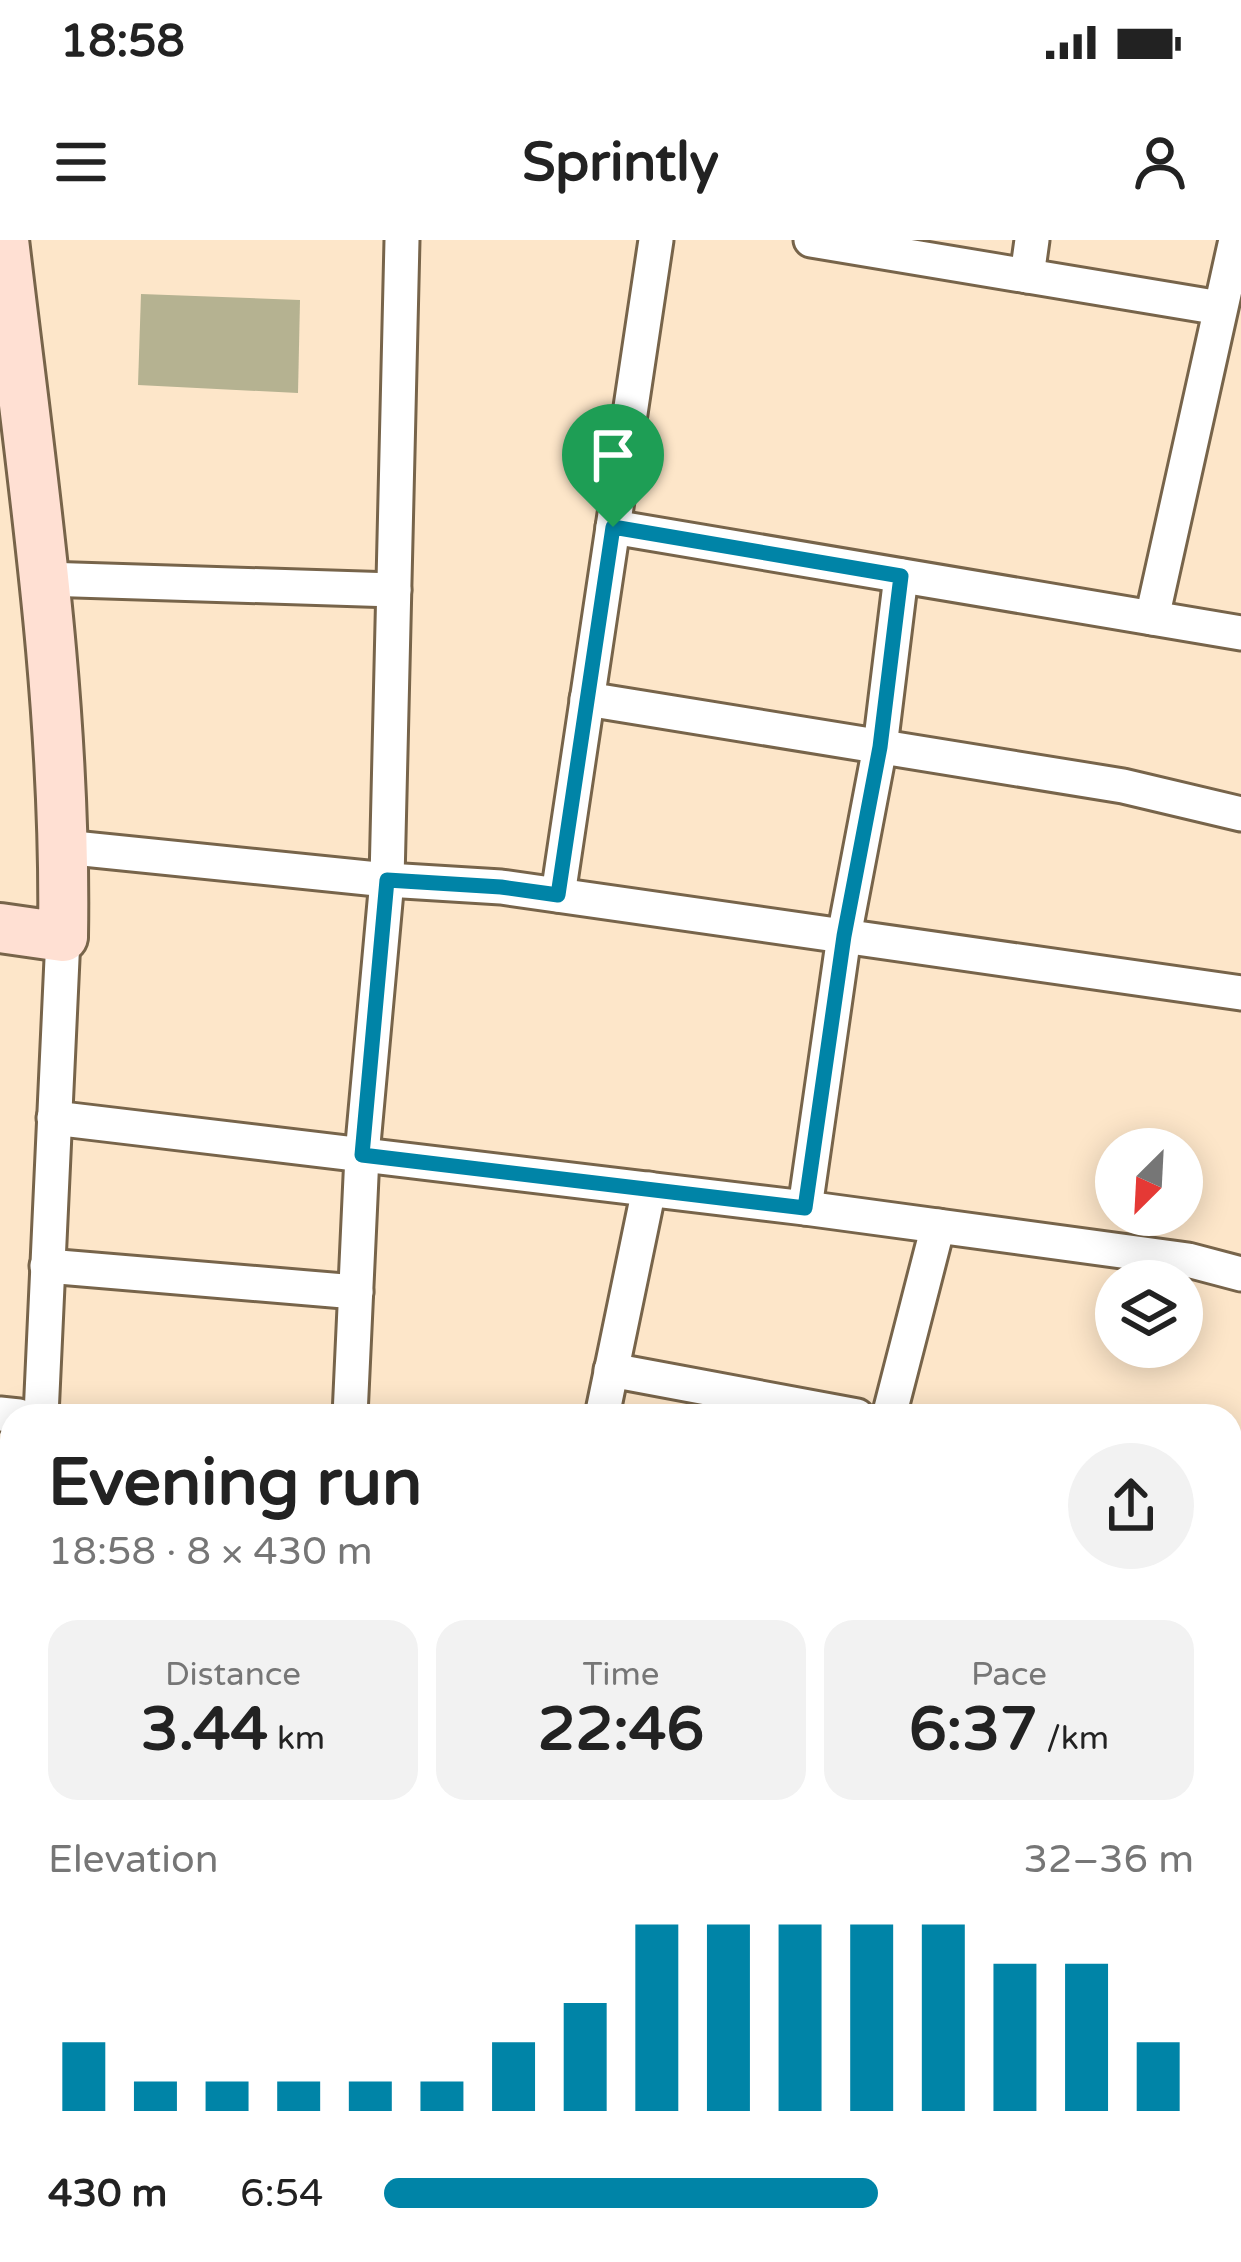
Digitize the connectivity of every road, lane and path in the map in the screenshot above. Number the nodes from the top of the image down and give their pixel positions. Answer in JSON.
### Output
{"nodes":[{"id":1,"x":4,"y":240,"type":"edge"},
{"id":2,"x":402,"y":240,"type":"edge"},
{"id":3,"x":656,"y":240,"type":"edge"},
{"id":4,"x":812,"y":240,"type":"edge"},
{"id":5,"x":1032,"y":240,"type":"edge"},
{"id":6,"x":1236,"y":240,"type":"edge"},
{"id":7,"x":1027,"y":276,"type":"junction"},
{"id":8,"x":1220,"y":308,"type":"junction"},
{"id":9,"x":11,"y":394,"type":"edge"},
{"id":10,"x":613,"y":527,"type":"junction"},
{"id":11,"x":901,"y":576,"type":"junction"},
{"id":12,"x":44,"y":578,"type":"junction"},
{"id":13,"x":394,"y":590,"type":"junction"},
{"id":14,"x":1152,"y":618,"type":"junction"},
{"id":15,"x":1241,"y":633,"type":"edge"},
{"id":16,"x":587,"y":699,"type":"junction"},
{"id":17,"x":880,"y":747,"type":"junction"},
{"id":18,"x":1241,"y":814,"type":"edge"},
{"id":19,"x":64,"y":847,"type":"junction"},
{"id":20,"x":387,"y":880,"type":"junction"},
{"id":21,"x":558,"y":895,"type":"junction"},
{"id":22,"x":0,"y":928,"type":"edge"},
{"id":23,"x":844,"y":936,"type":"junction"},
{"id":24,"x":63,"y":937,"type":"junction"},
{"id":25,"x":1241,"y":993,"type":"edge"},
{"id":26,"x":54,"y":1118,"type":"junction"},
{"id":27,"x":362,"y":1155,"type":"junction"},
{"id":28,"x":649,"y":1189,"type":"junction"},
{"id":29,"x":805,"y":1208,"type":"junction"},
{"id":30,"x":938,"y":1226,"type":"junction"},
{"id":31,"x":47,"y":1266,"type":"junction"},
{"id":32,"x":1241,"y":1274,"type":"edge"},
{"id":33,"x":356,"y":1292,"type":"junction"},
{"id":34,"x":611,"y":1370,"type":"junction"},
{"id":35,"x":41,"y":1404,"type":"edge"},
{"id":36,"x":351,"y":1404,"type":"edge"},
{"id":37,"x":604,"y":1404,"type":"edge"},
{"id":38,"x":793,"y":1404,"type":"edge"},
{"id":39,"x":892,"y":1404,"type":"edge"}],
"edges":[{"from":1,"to":9,"type":"street"},
{"from":2,"to":13,"type":"street"},
{"from":3,"to":10,"type":"street"},
{"from":4,"to":7,"type":"street"},
{"from":5,"to":7,"type":"street"},
{"from":6,"to":8,"type":"street"},
{"from":7,"to":8,"type":"street"},
{"from":8,"to":14,"type":"street"},
{"from":9,"to":12,"type":"street"},
{"from":10,"to":11,"type":"street"},
{"from":10,"to":16,"type":"street"},
{"from":11,"to":14,"type":"street"},
{"from":11,"to":17,"type":"street"},
{"from":12,"to":13,"type":"street"},
{"from":12,"to":19,"type":"street"},
{"from":13,"to":20,"type":"street"},
{"from":14,"to":15,"type":"street"},
{"from":16,"to":17,"type":"street"},
{"from":16,"to":21,"type":"street"},
{"from":17,"to":18,"type":"street"},
{"from":17,"to":23,"type":"street"},
{"from":19,"to":20,"type":"street"},
{"from":19,"to":24,"type":"street"},
{"from":20,"to":21,"type":"street"},
{"from":20,"to":27,"type":"street"},
{"from":21,"to":23,"type":"street"},
{"from":22,"to":24,"type":"street"},
{"from":23,"to":25,"type":"street"},
{"from":23,"to":29,"type":"street"},
{"from":24,"to":26,"type":"street"},
{"from":26,"to":27,"type":"street"},
{"from":26,"to":31,"type":"street"},
{"from":27,"to":28,"type":"street"},
{"from":27,"to":33,"type":"street"},
{"from":28,"to":29,"type":"street"},
{"from":28,"to":34,"type":"street"},
{"from":29,"to":30,"type":"street"},
{"from":30,"to":32,"type":"street"},
{"from":30,"to":39,"type":"street"},
{"from":31,"to":33,"type":"street"},
{"from":31,"to":35,"type":"street"},
{"from":33,"to":36,"type":"street"},
{"from":34,"to":37,"type":"street"},
{"from":34,"to":38,"type":"street"}]}
